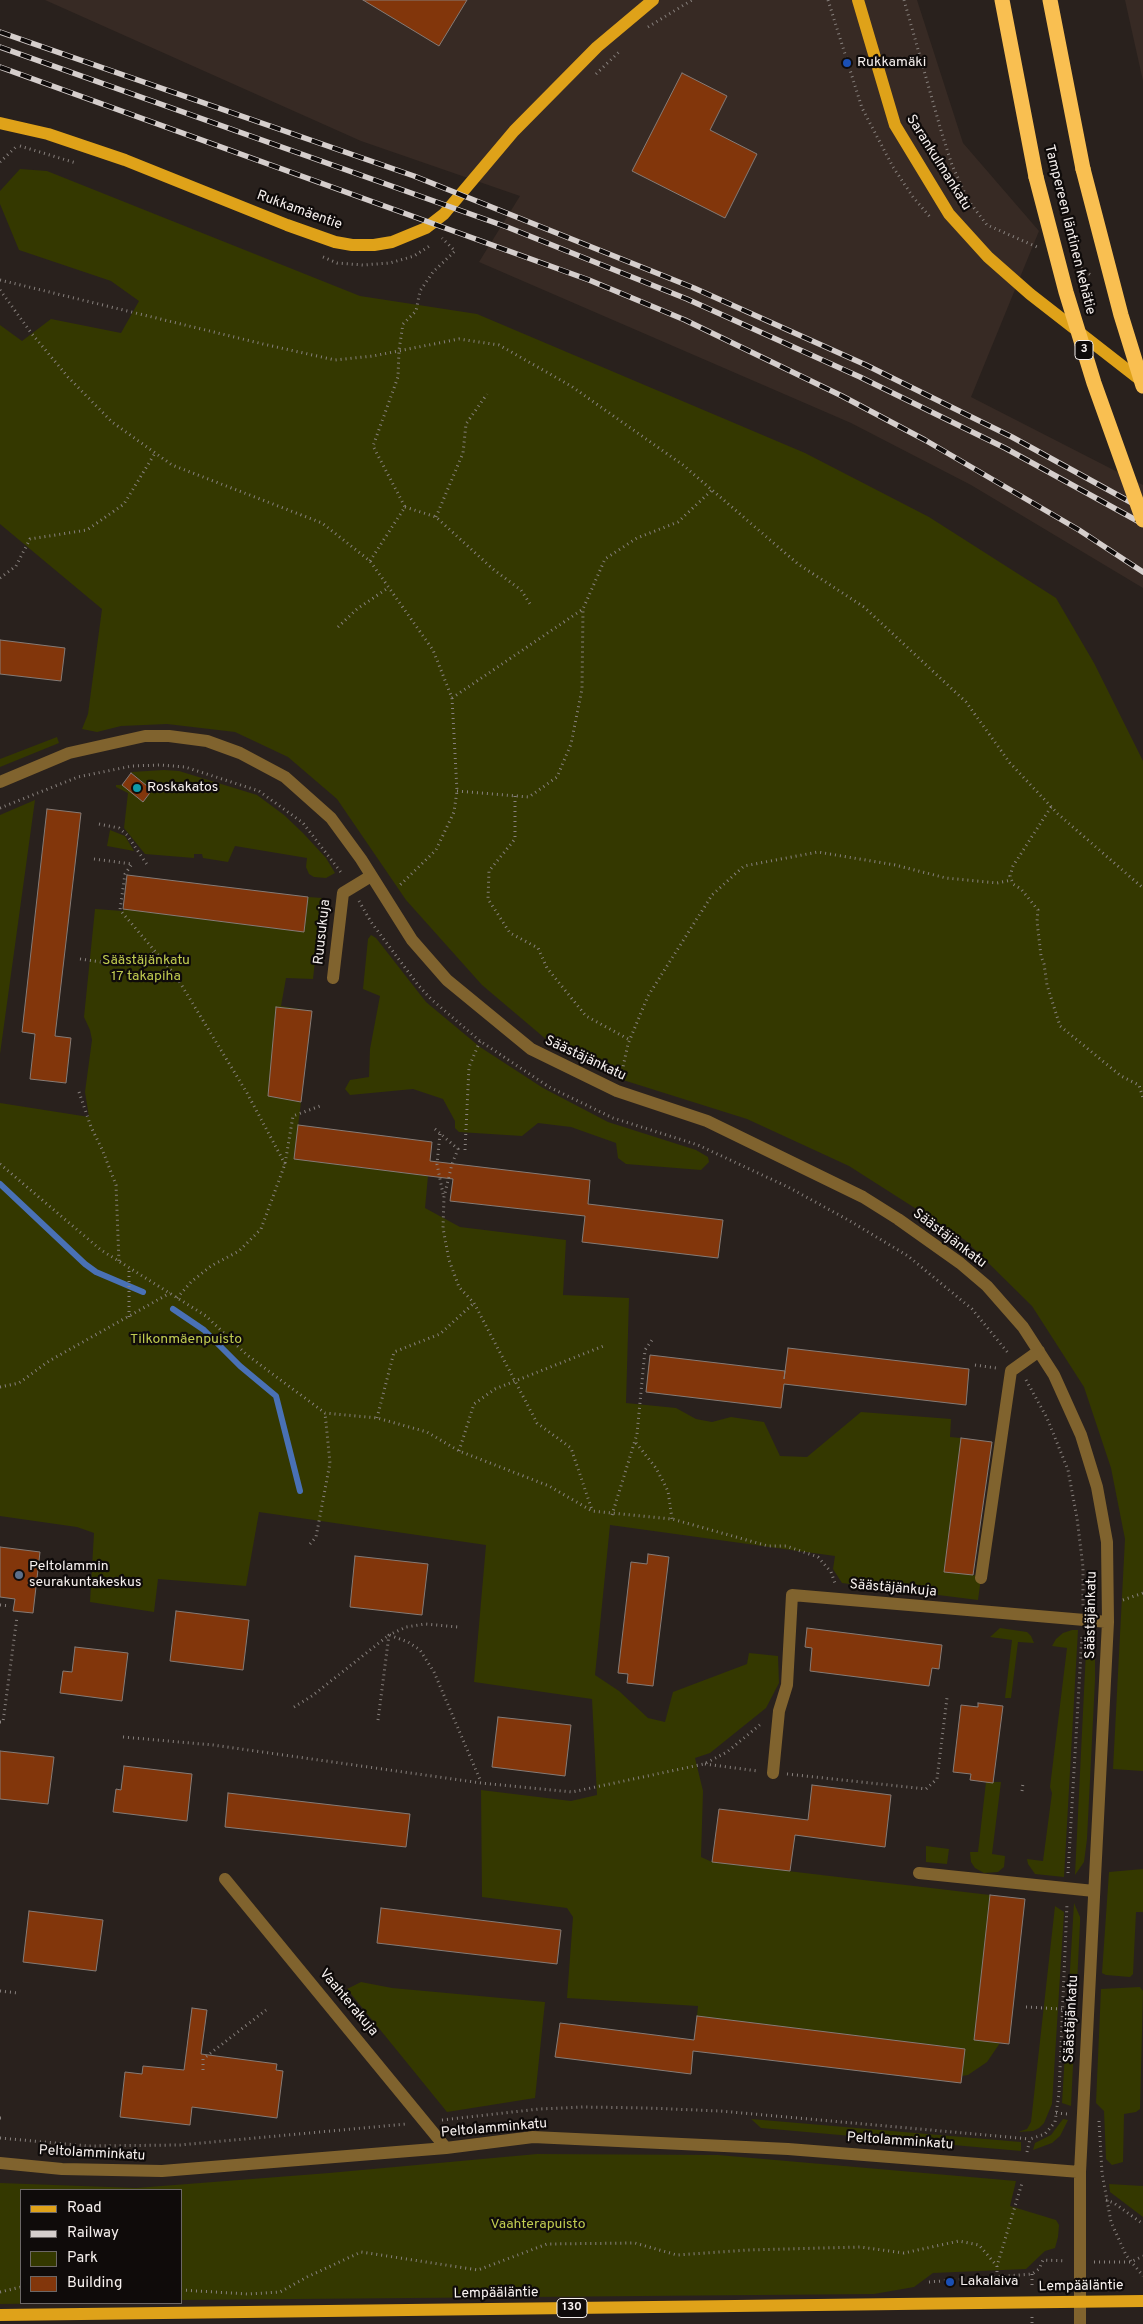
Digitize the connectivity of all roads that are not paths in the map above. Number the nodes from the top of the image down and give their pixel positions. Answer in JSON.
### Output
{"nodes":[{"id":1,"x":653,"y":0,"type":"edge"},
{"id":2,"x":858,"y":0,"type":"edge"},
{"id":3,"x":1002,"y":0,"type":"edge"},
{"id":4,"x":1050,"y":0,"type":"edge"},
{"id":5,"x":0,"y":123,"type":"edge"},
{"id":6,"x":1143,"y":384,"type":"edge"},
{"id":7,"x":1143,"y":520,"type":"edge"},
{"id":8,"x":0,"y":782,"type":"edge"},
{"id":9,"x":371,"y":876,"type":"junction"},
{"id":10,"x":333,"y":978,"type":"dead end"},
{"id":11,"x":1039,"y":1351,"type":"junction"},
{"id":12,"x":981,"y":1578,"type":"dead end"},
{"id":13,"x":1108,"y":1622,"type":"junction"},
{"id":14,"x":773,"y":1773,"type":"road end"},
{"id":15,"x":919,"y":1873,"type":"dead end"},
{"id":16,"x":225,"y":1879,"type":"dead end"},
{"id":17,"x":1094,"y":1890,"type":"junction"},
{"id":18,"x":446,"y":2148,"type":"junction"},
{"id":19,"x":0,"y":2163,"type":"edge"},
{"id":20,"x":1080,"y":2172,"type":"junction"},
{"id":21,"x":1080,"y":2301,"type":"junction"},
{"id":22,"x":1143,"y":2301,"type":"edge"},
{"id":23,"x":0,"y":2315,"type":"edge"},
{"id":24,"x":1080,"y":2324,"type":"edge"}],
"edges":[{"from":1,"to":5,"type":"main road","name":"Rukkamäentie"},
{"from":2,"to":6,"type":"main road","name":"Sarankulmankatu"},
{"from":3,"to":7,"type":"highway","name":"Tampereen läntinen kehätie","number":"3","bridge":true},
{"from":4,"to":6,"type":"highway","name":"Tampereen läntinen kehätie","bridge":true},
{"from":8,"to":9,"type":"street","name":"Säästäjänkatu"},
{"from":9,"to":10,"type":"street","name":"Ruusukuja"},
{"from":9,"to":11,"type":"street","name":"Säästäjänkatu"},
{"from":11,"to":12,"type":"street"},
{"from":11,"to":13,"type":"street","name":"Säästäjänkatu"},
{"from":13,"to":14,"type":"street","name":"Säästäjänkuja"},
{"from":13,"to":17,"type":"street","name":"Säästäjänkatu"},
{"from":15,"to":17,"type":"street"},
{"from":16,"to":18,"type":"street","name":"Vaahterakuja"},
{"from":17,"to":20,"type":"street","name":"Säästäjänkatu"},
{"from":18,"to":19,"type":"street","name":"Peltolamminkatu"},
{"from":18,"to":20,"type":"street","name":"Peltolamminkatu"},
{"from":20,"to":21,"type":"street","name":"Säästäjänkatu"},
{"from":21,"to":22,"type":"main road","name":"Lempääläntie","number":"130"},
{"from":21,"to":23,"type":"main road","name":"Lempääläntie","number":"130"},
{"from":21,"to":24,"type":"street","name":"Säästäjänkatu"}]}
